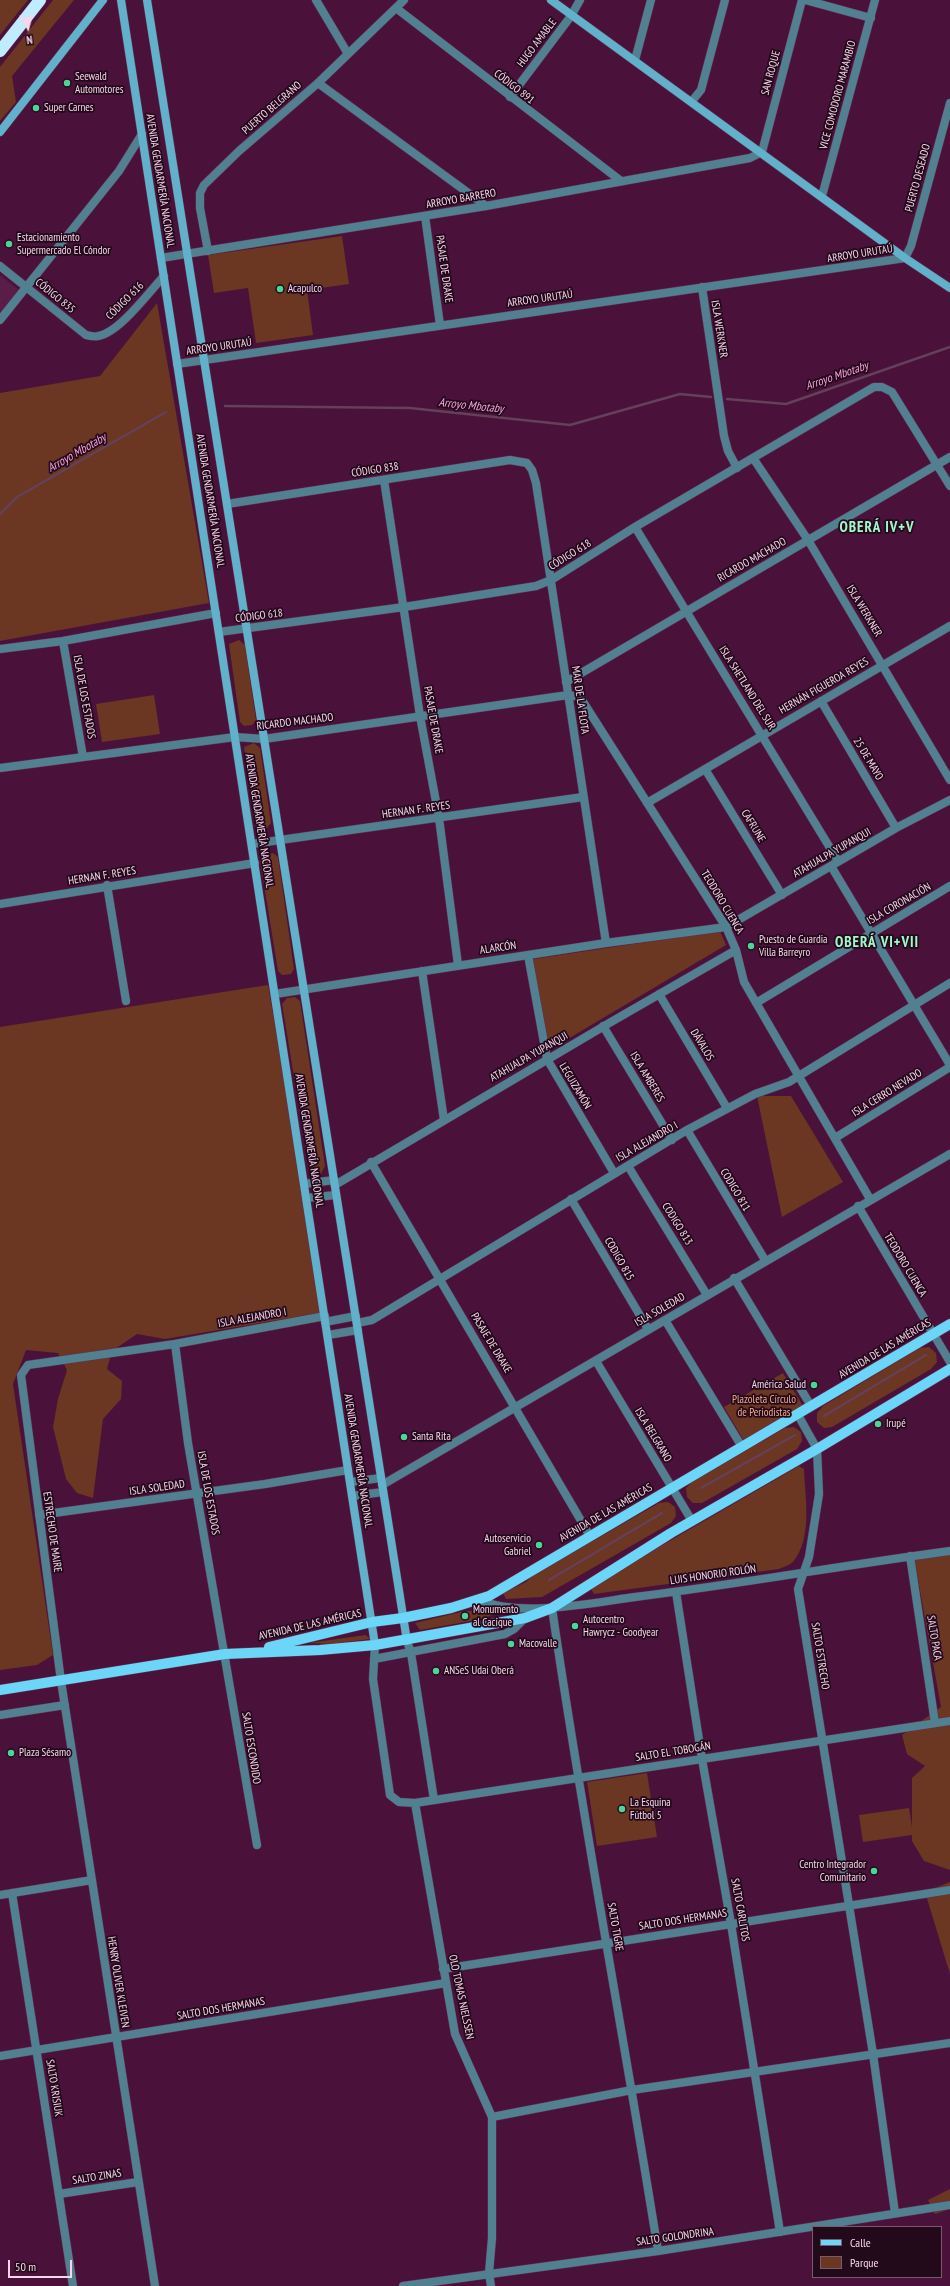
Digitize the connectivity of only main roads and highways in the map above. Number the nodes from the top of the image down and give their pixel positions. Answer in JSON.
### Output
{"nodes":[{"id":1,"x":40,"y":0,"type":"edge"},
{"id":2,"x":0,"y":51,"type":"edge"},
{"id":3,"x":950,"y":1324,"type":"edge"},
{"id":4,"x":950,"y":1369,"type":"edge"},
{"id":5,"x":246,"y":1653,"type":"junction"},
{"id":6,"x":0,"y":1690,"type":"edge"}],
"edges":[{"from":1,"to":2,"type":"highway"},
{"from":3,"to":5,"type":"main road","name":"AVENIDA DE LAS AMÉRICAS"},
{"from":4,"to":5,"type":"main road","name":"AVENIDA DE LAS AMÉRICAS"},
{"from":5,"to":6,"type":"main road","name":"AVENIDA DE LAS AMÉRICAS"}]}
